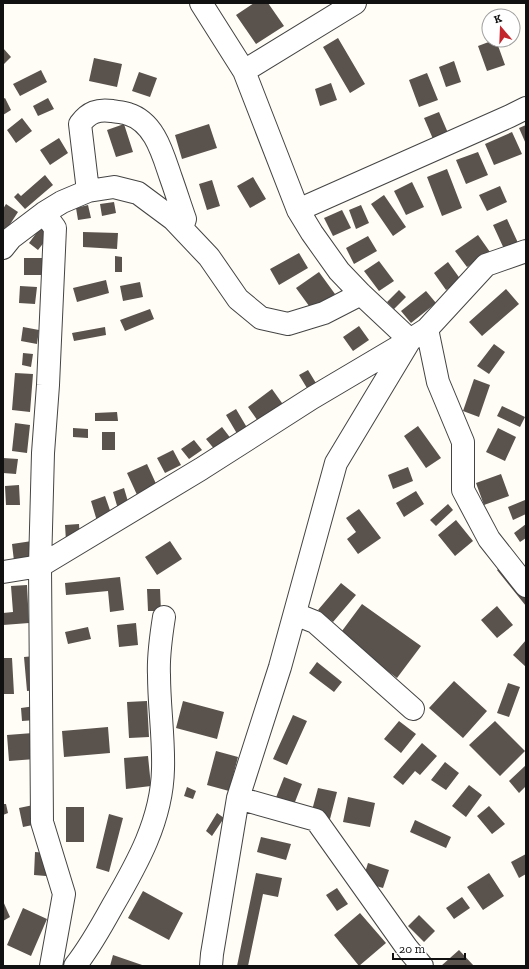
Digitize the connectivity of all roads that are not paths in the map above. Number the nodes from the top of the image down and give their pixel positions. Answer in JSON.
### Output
{"nodes":[{"id":1,"x":201,"y":3,"type":"edge"},
{"id":2,"x":354,"y":3,"type":"edge"},
{"id":3,"x":244,"y":71,"type":"junction"},
{"id":4,"x":526,"y":108,"type":"edge"},
{"id":5,"x":88,"y":191,"type":"junction"},
{"id":6,"x":298,"y":210,"type":"junction"},
{"id":7,"x":44,"y":213,"type":"junction"},
{"id":8,"x":182,"y":228,"type":"junction"},
{"id":9,"x":3,"y":248,"type":"edge"},
{"id":10,"x":526,"y":251,"type":"edge"},
{"id":11,"x":361,"y":294,"type":"junction"},
{"id":12,"x":418,"y":335,"type":"junction"},
{"id":13,"x":40,"y":566,"type":"junction"},
{"id":14,"x":3,"y":572,"type":"edge"},
{"id":15,"x":526,"y":586,"type":"edge"},
{"id":16,"x":294,"y":614,"type":"junction"},
{"id":17,"x":164,"y":617,"type":"dead end"},
{"id":18,"x":413,"y":709,"type":"dead end"},
{"id":19,"x":238,"y":798,"type":"junction"},
{"id":20,"x":51,"y":966,"type":"edge"},
{"id":21,"x":75,"y":966,"type":"edge"},
{"id":22,"x":211,"y":966,"type":"edge"},
{"id":23,"x":422,"y":966,"type":"edge"}],
"edges":[{"from":1,"to":3,"type":"street"},
{"from":2,"to":3,"type":"street"},
{"from":3,"to":6,"type":"street"},
{"from":4,"to":6,"type":"street"},
{"from":5,"to":7,"type":"street"},
{"from":5,"to":8,"type":"street"},
{"from":5,"to":8,"type":"street"},
{"from":6,"to":11,"type":"street"},
{"from":7,"to":9,"type":"street"},
{"from":7,"to":13,"type":"street"},
{"from":8,"to":11,"type":"street"},
{"from":10,"to":12,"type":"street"},
{"from":11,"to":12,"type":"street"},
{"from":12,"to":13,"type":"street"},
{"from":12,"to":15,"type":"street"},
{"from":12,"to":16,"type":"street"},
{"from":13,"to":14,"type":"street"},
{"from":13,"to":20,"type":"street"},
{"from":16,"to":18,"type":"street"},
{"from":16,"to":19,"type":"street"},
{"from":17,"to":21,"type":"street"},
{"from":19,"to":22,"type":"street"},
{"from":19,"to":23,"type":"street"}]}
